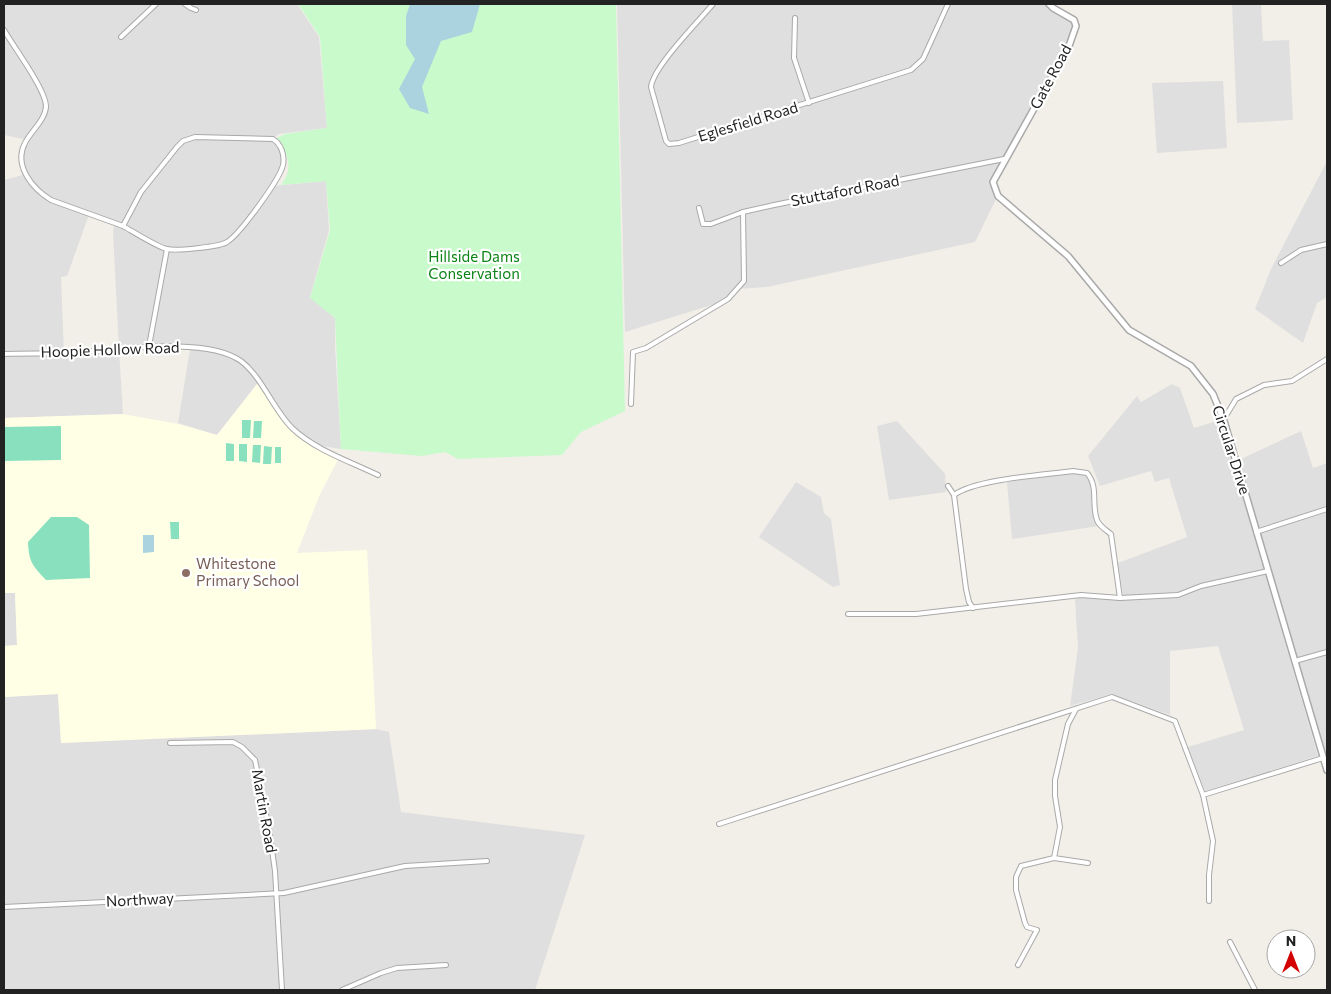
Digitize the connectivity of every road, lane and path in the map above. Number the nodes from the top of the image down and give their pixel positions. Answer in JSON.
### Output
{"nodes":[{"id":1,"x":156,"y":4,"type":"edge"},
{"id":2,"x":185,"y":4,"type":"edge"},
{"id":3,"x":713,"y":4,"type":"edge"},
{"id":4,"x":948,"y":4,"type":"edge"},
{"id":5,"x":1049,"y":4,"type":"edge"},
{"id":6,"x":196,"y":10,"type":"dead end"},
{"id":7,"x":795,"y":18,"type":"dead end"},
{"id":8,"x":4,"y":30,"type":"edge"},
{"id":9,"x":122,"y":37,"type":"dead end"},
{"id":10,"x":809,"y":103,"type":"junction"},
{"id":11,"x":1004,"y":159,"type":"junction"},
{"id":12,"x":699,"y":208,"type":"dead end"},
{"id":13,"x":743,"y":212,"type":"junction"},
{"id":14,"x":123,"y":226,"type":"junction"},
{"id":15,"x":1327,"y":244,"type":"edge"},
{"id":16,"x":167,"y":250,"type":"junction"},
{"id":17,"x":1281,"y":263,"type":"dead end"},
{"id":18,"x":149,"y":346,"type":"junction"},
{"id":19,"x":4,"y":354,"type":"edge"},
{"id":20,"x":1327,"y":359,"type":"edge"},
{"id":21,"x":631,"y":404,"type":"dead end"},
{"id":22,"x":1222,"y":417,"type":"junction"},
{"id":23,"x":378,"y":476,"type":"dead end"},
{"id":24,"x":948,"y":486,"type":"dead end"},
{"id":25,"x":954,"y":495,"type":"junction"},
{"id":26,"x":1327,"y":509,"type":"edge"},
{"id":27,"x":1256,"y":532,"type":"junction"},
{"id":28,"x":1268,"y":570,"type":"junction"},
{"id":29,"x":1120,"y":598,"type":"junction"},
{"id":30,"x":973,"y":608,"type":"junction"},
{"id":31,"x":848,"y":614,"type":"dead end"},
{"id":32,"x":1327,"y":652,"type":"edge"},
{"id":33,"x":1295,"y":661,"type":"junction"},
{"id":34,"x":1076,"y":708,"type":"junction"},
{"id":35,"x":170,"y":743,"type":"dead end"},
{"id":36,"x":1324,"y":758,"type":"junction"},
{"id":37,"x":1327,"y":770,"type":"edge"},
{"id":38,"x":1203,"y":795,"type":"junction"},
{"id":39,"x":718,"y":824,"type":"dead end"},
{"id":40,"x":1054,"y":858,"type":"junction"},
{"id":41,"x":487,"y":862,"type":"dead end"},
{"id":42,"x":1088,"y":863,"type":"dead end"},
{"id":43,"x":276,"y":894,"type":"junction"},
{"id":44,"x":1209,"y":901,"type":"dead end"},
{"id":45,"x":4,"y":907,"type":"edge"},
{"id":46,"x":1230,"y":942,"type":"dead end"},
{"id":47,"x":1018,"y":965,"type":"dead end"},
{"id":48,"x":446,"y":966,"type":"dead end"},
{"id":49,"x":282,"y":990,"type":"edge"},
{"id":50,"x":342,"y":990,"type":"edge"},
{"id":51,"x":1255,"y":990,"type":"edge"}],
"edges":[{"from":1,"to":9,"type":"street"},
{"from":2,"to":6,"type":"street"},
{"from":3,"to":10,"type":"street","name":"Eglesfield Road"},
{"from":4,"to":10,"type":"street","name":"Eglesfield Road"},
{"from":5,"to":11,"type":"street","name":"Gate Road"},
{"from":7,"to":10,"type":"street"},
{"from":8,"to":14,"type":"street"},
{"from":11,"to":13,"type":"street","name":"Stuttaford Road"},
{"from":11,"to":22,"type":"street","name":"Circular Drive"},
{"from":12,"to":13,"type":"street","name":"Stuttaford Road"},
{"from":13,"to":21,"type":"street"},
{"from":14,"to":16,"type":"street"},
{"from":14,"to":16,"type":"street"},
{"from":15,"to":17,"type":"street"},
{"from":16,"to":18,"type":"street"},
{"from":18,"to":19,"type":"street","name":"Hoopie Hollow Road"},
{"from":18,"to":23,"type":"street","name":"Hoopie Hollow Road"},
{"from":20,"to":22,"type":"street"},
{"from":22,"to":27,"type":"street","name":"Circular Drive"},
{"from":24,"to":25,"type":"street"},
{"from":25,"to":29,"type":"street"},
{"from":25,"to":30,"type":"street"},
{"from":26,"to":27,"type":"street"},
{"from":27,"to":28,"type":"street","name":"Circular Drive"},
{"from":28,"to":29,"type":"street"},
{"from":28,"to":33,"type":"street","name":"Circular Drive"},
{"from":29,"to":30,"type":"street"},
{"from":30,"to":31,"type":"street"},
{"from":32,"to":33,"type":"street"},
{"from":33,"to":36,"type":"street","name":"Circular Drive"},
{"from":34,"to":38,"type":"street"},
{"from":34,"to":39,"type":"street"},
{"from":34,"to":40,"type":"street"},
{"from":35,"to":43,"type":"street","name":"Martin Road"},
{"from":36,"to":37,"type":"street","name":"Circular Drive"},
{"from":36,"to":38,"type":"street"},
{"from":38,"to":44,"type":"street"},
{"from":40,"to":42,"type":"street"},
{"from":40,"to":47,"type":"street"},
{"from":41,"to":43,"type":"street","name":"Northway"},
{"from":43,"to":45,"type":"street","name":"Northway"},
{"from":43,"to":49,"type":"street","name":"Martin Road"},
{"from":46,"to":51,"type":"street"},
{"from":48,"to":50,"type":"street"}]}
